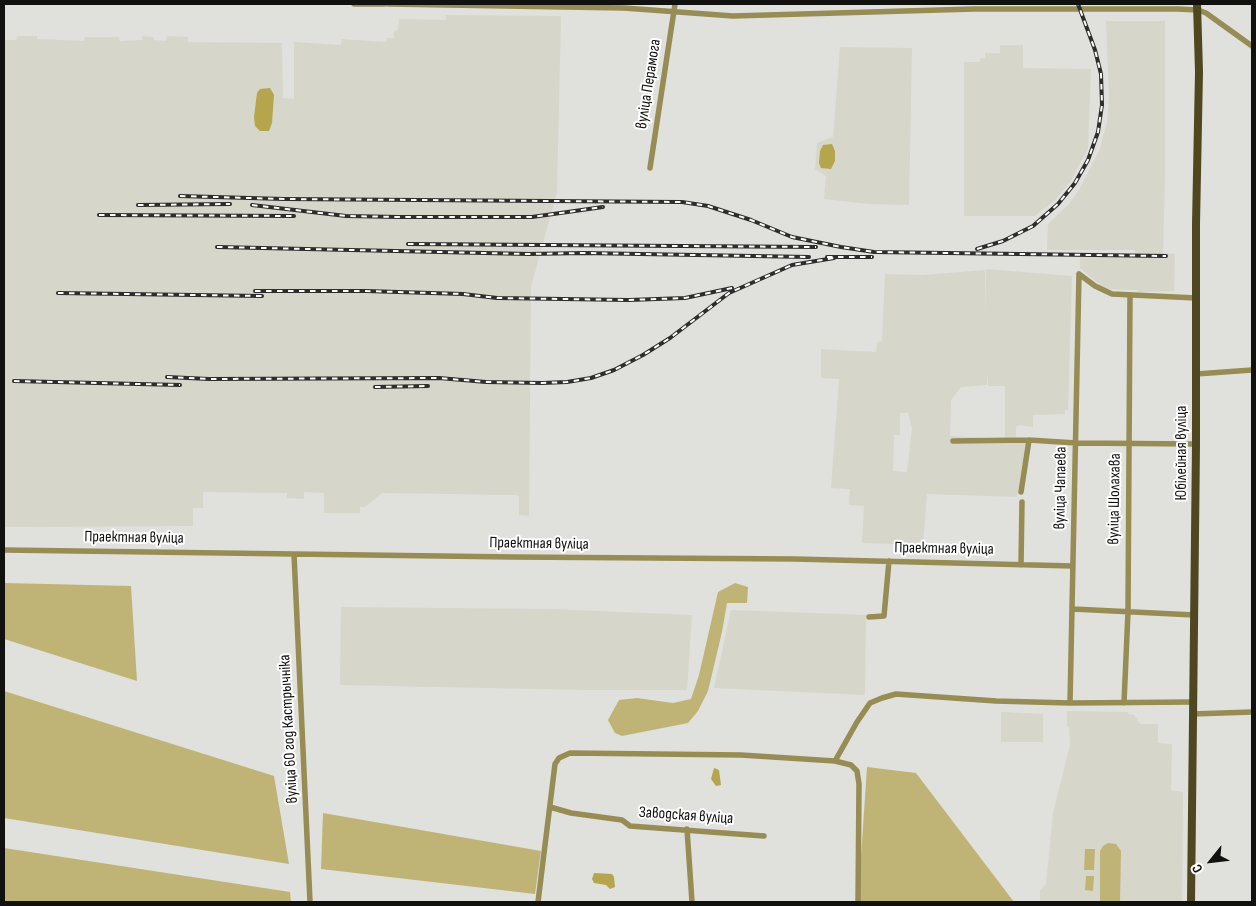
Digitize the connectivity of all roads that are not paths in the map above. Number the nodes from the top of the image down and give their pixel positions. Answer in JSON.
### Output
{"nodes":[{"id":1,"x":354,"y":4,"type":"edge"},
{"id":2,"x":387,"y":4,"type":"edge"},
{"id":3,"x":675,"y":4,"type":"edge"},
{"id":4,"x":1198,"y":7,"type":"edge"},
{"id":5,"x":674,"y":11,"type":"junction"},
{"id":6,"x":1252,"y":46,"type":"edge"},
{"id":7,"x":650,"y":168,"type":"dead end"},
{"id":8,"x":1130,"y":295,"type":"junction"},
{"id":9,"x":1196,"y":298,"type":"junction"},
{"id":10,"x":1252,"y":370,"type":"edge"},
{"id":11,"x":1196,"y":374,"type":"junction"},
{"id":12,"x":1029,"y":440,"type":"junction"},
{"id":13,"x":953,"y":441,"type":"dead end"},
{"id":14,"x":1129,"y":442,"type":"junction"},
{"id":15,"x":1076,"y":443,"type":"junction"},
{"id":16,"x":1196,"y":444,"type":"junction"},
{"id":17,"x":1021,"y":492,"type":"dead end"},
{"id":18,"x":1022,"y":502,"type":"dead end"},
{"id":19,"x":4,"y":550,"type":"edge"},
{"id":20,"x":294,"y":554,"type":"junction"},
{"id":21,"x":889,"y":561,"type":"junction"},
{"id":22,"x":1020,"y":565,"type":"junction"},
{"id":23,"x":1073,"y":566,"type":"junction"},
{"id":24,"x":1073,"y":609,"type":"junction"},
{"id":25,"x":1128,"y":612,"type":"junction"},
{"id":26,"x":1194,"y":615,"type":"junction"},
{"id":27,"x":869,"y":617,"type":"dead end"},
{"id":28,"x":1192,"y":702,"type":"junction"},
{"id":29,"x":1070,"y":703,"type":"junction"},
{"id":30,"x":1124,"y":703,"type":"junction"},
{"id":31,"x":1252,"y":712,"type":"edge"},
{"id":32,"x":1192,"y":714,"type":"junction"},
{"id":33,"x":835,"y":761,"type":"junction"},
{"id":34,"x":550,"y":807,"type":"junction"},
{"id":35,"x":688,"y":829,"type":"junction"},
{"id":36,"x":764,"y":836,"type":"dead end"},
{"id":37,"x":310,"y":902,"type":"edge"},
{"id":38,"x":538,"y":902,"type":"edge"},
{"id":39,"x":692,"y":902,"type":"edge"},
{"id":40,"x":858,"y":902,"type":"edge"},
{"id":41,"x":1191,"y":902,"type":"edge"}],
"edges":[{"from":1,"to":2,"type":"street"},
{"from":2,"to":5,"type":"street"},
{"from":3,"to":5,"type":"street","name":"вуліца Перамога"},
{"from":4,"to":5,"type":"street"},
{"from":4,"to":6,"type":"street"},
{"from":4,"to":9,"type":"main road","name":"Юбілейная вуліца"},
{"from":5,"to":7,"type":"street","name":"вуліца Перамога"},
{"from":8,"to":9,"type":"street"},
{"from":8,"to":14,"type":"street","name":"вуліца Шолахава"},
{"from":8,"to":15,"type":"street","name":"вуліца Чапаева"},
{"from":9,"to":11,"type":"main road","name":"Юбілейная вуліца"},
{"from":10,"to":11,"type":"street"},
{"from":11,"to":16,"type":"main road","name":"Юбілейная вуліца"},
{"from":12,"to":13,"type":"street"},
{"from":12,"to":15,"type":"street"},
{"from":12,"to":17,"type":"street"},
{"from":14,"to":15,"type":"street"},
{"from":14,"to":16,"type":"street"},
{"from":14,"to":25,"type":"street","name":"вуліца Шолахава"},
{"from":15,"to":23,"type":"street","name":"вуліца Чапаева"},
{"from":16,"to":26,"type":"main road","name":"Юбілейная вуліца"},
{"from":18,"to":22,"type":"street"},
{"from":19,"to":20,"type":"street","name":"Праектная вуліца"},
{"from":20,"to":21,"type":"street","name":"Праектная вуліца"},
{"from":20,"to":37,"type":"street","name":"вуліца 60 год Кастрычніка"},
{"from":21,"to":22,"type":"street","name":"Праектная вуліца"},
{"from":21,"to":27,"type":"street"},
{"from":22,"to":23,"type":"street","name":"Праектная вуліца"},
{"from":23,"to":24,"type":"street","name":"вуліца Чапаева"},
{"from":24,"to":25,"type":"street"},
{"from":24,"to":29,"type":"street","name":"вуліца Чапаева"},
{"from":25,"to":26,"type":"street"},
{"from":25,"to":30,"type":"street","name":"вуліца Шолахава"},
{"from":26,"to":28,"type":"main road","name":"Юбілейная вуліца"},
{"from":28,"to":30,"type":"street"},
{"from":28,"to":32,"type":"main road","name":"Юбілейная вуліца"},
{"from":29,"to":30,"type":"street"},
{"from":29,"to":33,"type":"street"},
{"from":31,"to":32,"type":"street"},
{"from":32,"to":41,"type":"main road","name":"Юбілейная вуліца"},
{"from":33,"to":34,"type":"street"},
{"from":33,"to":40,"type":"street"},
{"from":34,"to":35,"type":"street","name":"Заводская вуліца"},
{"from":34,"to":38,"type":"street"},
{"from":35,"to":36,"type":"street","name":"Заводская вуліца"},
{"from":35,"to":39,"type":"street"}]}
